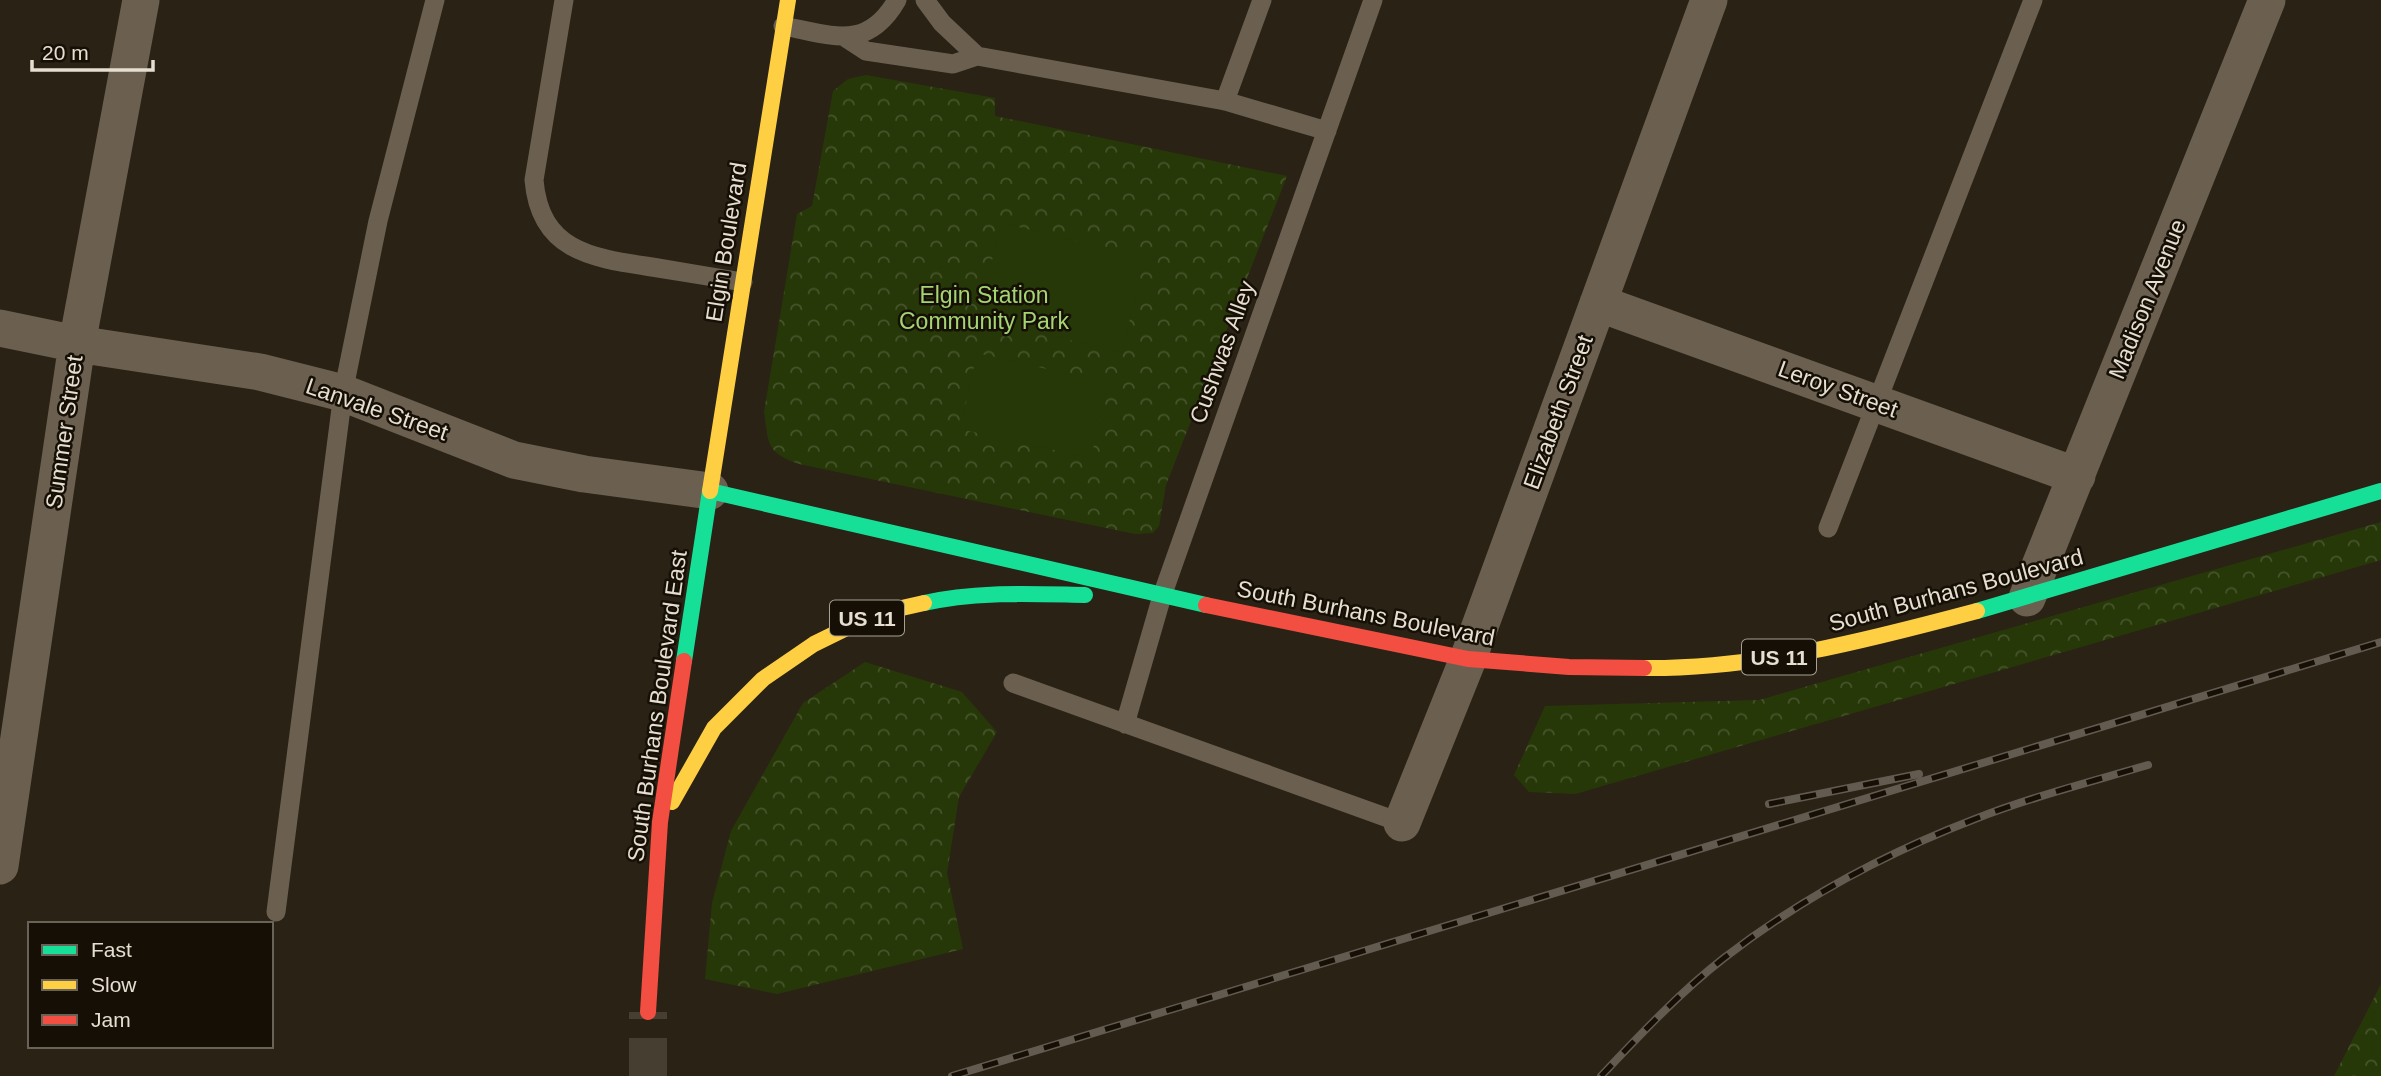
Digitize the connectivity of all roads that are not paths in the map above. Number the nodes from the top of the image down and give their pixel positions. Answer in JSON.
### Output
{"nodes":[{"id":1,"x":141,"y":0,"type":"edge"},
{"id":2,"x":435,"y":0,"type":"edge"},
{"id":3,"x":564,"y":0,"type":"edge"},
{"id":4,"x":788,"y":0,"type":"edge"},
{"id":5,"x":897,"y":0,"type":"edge"},
{"id":6,"x":925,"y":0,"type":"edge"},
{"id":7,"x":1262,"y":0,"type":"edge"},
{"id":8,"x":1373,"y":0,"type":"edge"},
{"id":9,"x":1709,"y":0,"type":"edge"},
{"id":10,"x":2034,"y":0,"type":"edge"},
{"id":11,"x":2267,"y":0,"type":"edge"},
{"id":12,"x":783,"y":26,"type":"junction"},
{"id":13,"x":846,"y":38,"type":"junction"},
{"id":14,"x":977,"y":57,"type":"junction"},
{"id":15,"x":1225,"y":101,"type":"junction"},
{"id":16,"x":1327,"y":131,"type":"junction"},
{"id":17,"x":743,"y":282,"type":"junction"},
{"id":18,"x":1598,"y":303,"type":"junction"},
{"id":19,"x":0,"y":328,"type":"edge"},
{"id":20,"x":77,"y":344,"type":"junction"},
{"id":21,"x":343,"y":393,"type":"junction"},
{"id":22,"x":1876,"y":403,"type":"junction"},
{"id":23,"x":2077,"y":476,"type":"junction"},
{"id":24,"x":710,"y":491,"type":"junction"},
{"id":25,"x":2381,"y":491,"type":"edge"},
{"id":26,"x":1828,"y":528,"type":"dead end"},
{"id":27,"x":1162,"y":596,"type":"junction"},
{"id":28,"x":2027,"y":598,"type":"junction"},
{"id":29,"x":1468,"y":659,"type":"junction"},
{"id":30,"x":1013,"y":683,"type":"dead end"},
{"id":31,"x":1125,"y":724,"type":"junction"},
{"id":32,"x":660,"y":822,"type":"junction"},
{"id":33,"x":1402,"y":823,"type":"joint"},
{"id":34,"x":0,"y":866,"type":"edge"},
{"id":35,"x":276,"y":912,"type":"dead end"},
{"id":36,"x":648,"y":1012,"type":"tunnel mouth"}],
"edges":[{"from":1,"to":20,"type":"street","name":"Summer Street"},
{"from":2,"to":21,"type":"lane"},
{"from":3,"to":17,"type":"lane"},
{"from":4,"to":12,"type":"main road","name":"Elgin Boulevard"},
{"from":5,"to":13,"type":"lane"},
{"from":6,"to":14,"type":"lane"},
{"from":7,"to":15,"type":"lane"},
{"from":8,"to":16,"type":"lane","name":"Cushwas Alley"},
{"from":9,"to":18,"type":"street","name":"Elizabeth Street"},
{"from":10,"to":22,"type":"lane"},
{"from":11,"to":23,"type":"street","name":"Madison Avenue"},
{"from":12,"to":13,"type":"lane"},
{"from":12,"to":17,"type":"main road","name":"Elgin Boulevard"},
{"from":13,"to":14,"type":"lane"},
{"from":14,"to":15,"type":"lane"},
{"from":15,"to":16,"type":"lane"},
{"from":16,"to":27,"type":"lane","name":"Cushwas Alley"},
{"from":17,"to":24,"type":"main road","name":"Elgin Boulevard"},
{"from":18,"to":22,"type":"street","name":"Leroy Street"},
{"from":18,"to":29,"type":"street","name":"Elizabeth Street"},
{"from":19,"to":20,"type":"street","name":"Lanvale Street"},
{"from":20,"to":21,"type":"street","name":"Lanvale Street"},
{"from":20,"to":34,"type":"street","name":"Summer Street"},
{"from":21,"to":24,"type":"street","name":"Lanvale Street"},
{"from":21,"to":35,"type":"lane"},
{"from":22,"to":23,"type":"street","name":"Leroy Street"},
{"from":22,"to":26,"type":"lane"},
{"from":23,"to":28,"type":"street","name":"Madison Avenue"},
{"from":24,"to":27,"type":"main road","name":"South Burhans Boulevard","number":"US 11"},
{"from":24,"to":32,"type":"main road","name":"South Burhans Boulevard East","number":"US 11"},
{"from":25,"to":28,"type":"main road","name":"South Burhans Boulevard","number":"US 11"},
{"from":27,"to":29,"type":"main road","name":"South Burhans Boulevard","number":"US 11"},
{"from":27,"to":31,"type":"lane","name":"Cushwas Alley"},
{"from":27,"to":32,"type":"main road","number":"US 11"},
{"from":28,"to":29,"type":"main road","name":"South Burhans Boulevard","number":"US 11"},
{"from":29,"to":33,"type":"street","name":"Elizabeth Street"},
{"from":30,"to":31,"type":"lane"},
{"from":31,"to":33,"type":"lane"},
{"from":32,"to":36,"type":"main road","name":"South Burhans Boulevard East","number":"US 11"}]}
